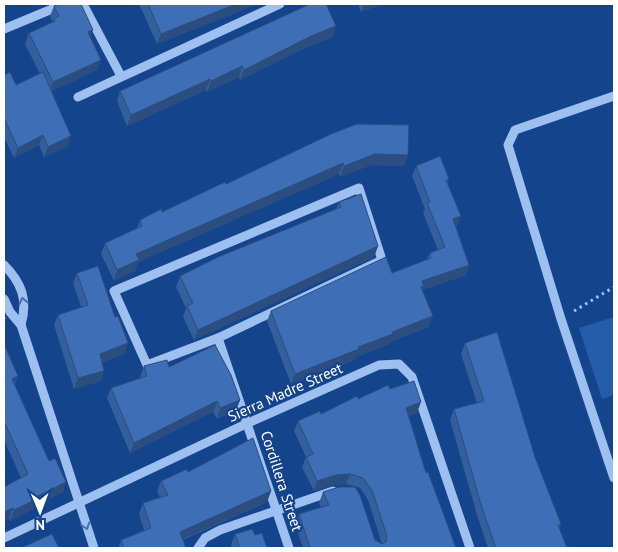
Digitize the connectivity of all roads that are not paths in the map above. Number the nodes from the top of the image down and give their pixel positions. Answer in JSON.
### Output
{"nodes":[{"id":1,"x":64,"y":4,"type":"edge"},
{"id":2,"x":83,"y":4,"type":"edge"},
{"id":3,"x":280,"y":4,"type":"edge"},
{"id":4,"x":4,"y":29,"type":"edge"},
{"id":5,"x":121,"y":76,"type":"junction"},
{"id":6,"x":614,"y":96,"type":"edge"},
{"id":7,"x":78,"y":97,"type":"dead end"},
{"id":8,"x":4,"y":264,"type":"edge"},
{"id":9,"x":4,"y":299,"type":"edge"},
{"id":10,"x":21,"y":325,"type":"junction"},
{"id":11,"x":218,"y":338,"type":"junction"},
{"id":12,"x":248,"y":423,"type":"junction"},
{"id":13,"x":614,"y":478,"type":"edge"},
{"id":14,"x":345,"y":490,"type":"edge"},
{"id":15,"x":79,"y":504,"type":"junction"},
{"id":16,"x":277,"y":510,"type":"junction"},
{"id":17,"x":4,"y":538,"type":"edge"},
{"id":18,"x":94,"y":548,"type":"edge"},
{"id":19,"x":198,"y":548,"type":"edge"},
{"id":20,"x":289,"y":548,"type":"edge"},
{"id":21,"x":470,"y":548,"type":"edge"}],
"edges":[{"from":1,"to":4,"type":"street"},
{"from":2,"to":5,"type":"street"},
{"from":3,"to":5,"type":"street"},
{"from":5,"to":7,"type":"street"},
{"from":6,"to":13,"type":"street"},
{"from":10,"to":8,"type":"street","one_way":true},
{"from":9,"to":10,"type":"street"},
{"from":10,"to":15,"type":"street"},
{"from":11,"to":11,"type":"street"},
{"from":11,"to":12,"type":"street","name":"Cordillera Street"},
{"from":12,"to":15,"type":"street","name":"Sierra Madre Street"},
{"from":12,"to":16,"type":"street","name":"Cordillera Street"},
{"from":12,"to":21,"type":"street","name":"Sierra Madre Street"},
{"from":14,"to":16,"type":"street"},
{"from":15,"to":17,"type":"street","name":"Sierra Madre Street"},
{"from":15,"to":18,"type":"street","one_way":true},
{"from":16,"to":19,"type":"street"},
{"from":16,"to":20,"type":"street","name":"Cordillera Street"}]}
